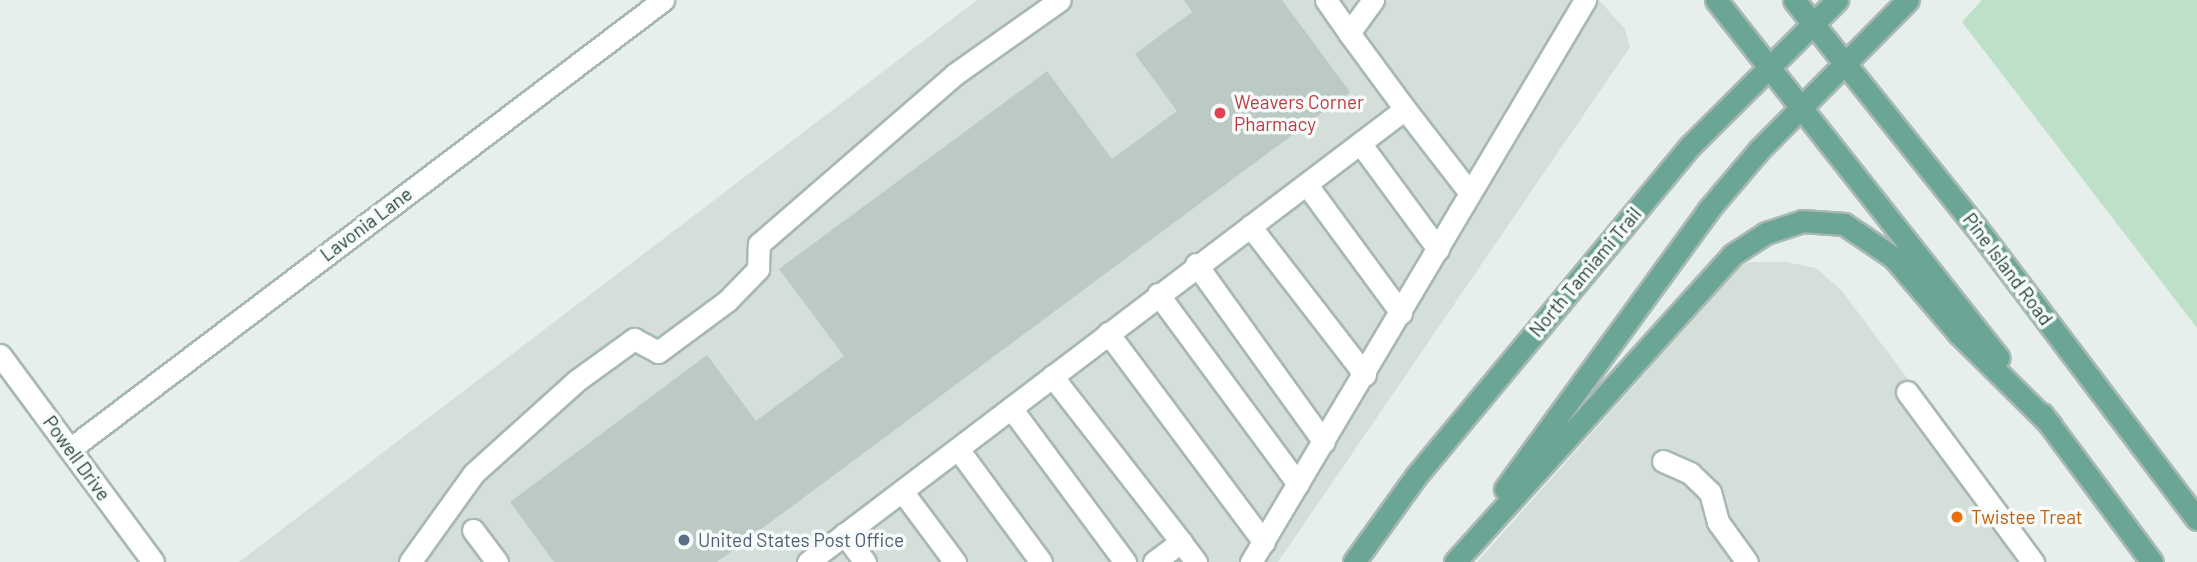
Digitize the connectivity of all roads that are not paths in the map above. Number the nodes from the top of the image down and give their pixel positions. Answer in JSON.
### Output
{"nodes":[{"id":1,"x":663,"y":0,"type":"edge"},
{"id":2,"x":1060,"y":0,"type":"edge"},
{"id":3,"x":1326,"y":0,"type":"edge"},
{"id":4,"x":1373,"y":0,"type":"edge"},
{"id":5,"x":1585,"y":0,"type":"edge"},
{"id":6,"x":1716,"y":0,"type":"edge"},
{"id":7,"x":1794,"y":0,"type":"edge"},
{"id":8,"x":1837,"y":0,"type":"edge"},
{"id":9,"x":1908,"y":0,"type":"edge"},
{"id":10,"x":1812,"y":23,"type":"junction"},
{"id":11,"x":1349,"y":33,"type":"junction"},
{"id":12,"x":1846,"y":62,"type":"junction"},
{"id":13,"x":1770,"y":67,"type":"junction"},
{"id":14,"x":1801,"y":106,"type":"junction"},
{"id":15,"x":1405,"y":109,"type":"junction"},
{"id":16,"x":1360,"y":143,"type":"junction"},
{"id":17,"x":1307,"y":185,"type":"junction"},
{"id":18,"x":1470,"y":193,"type":"junction"},
{"id":19,"x":1251,"y":226,"type":"junction"},
{"id":20,"x":1438,"y":249,"type":"junction"},
{"id":21,"x":1196,"y":264,"type":"junction"},
{"id":22,"x":1158,"y":294,"type":"junction"},
{"id":23,"x":1401,"y":313,"type":"junction"},
{"id":24,"x":1108,"y":332,"type":"junction"},
{"id":25,"x":0,"y":355,"type":"edge"},
{"id":26,"x":1364,"y":375,"type":"junction"},
{"id":27,"x":1052,"y":376,"type":"junction"},
{"id":28,"x":1907,"y":392,"type":"dead end"},
{"id":29,"x":1011,"y":408,"type":"junction"},
{"id":30,"x":2051,"y":425,"type":"junction"},
{"id":31,"x":1324,"y":442,"type":"junction"},
{"id":32,"x":70,"y":449,"type":"junction"},
{"id":33,"x":958,"y":449,"type":"junction"},
{"id":34,"x":1663,"y":461,"type":"dead end"},
{"id":35,"x":1297,"y":484,"type":"junction"},
{"id":36,"x":902,"y":491,"type":"junction"},
{"id":37,"x":2197,"y":519,"type":"edge"},
{"id":38,"x":473,"y":530,"type":"dead end"},
{"id":39,"x":845,"y":534,"type":"junction"},
{"id":40,"x":1181,"y":542,"type":"junction"},
{"id":41,"x":1264,"y":542,"type":"junction"},
{"id":42,"x":153,"y":562,"type":"edge"},
{"id":43,"x":410,"y":562,"type":"edge"},
{"id":44,"x":496,"y":562,"type":"edge"},
{"id":45,"x":808,"y":562,"type":"edge"},
{"id":46,"x":865,"y":562,"type":"edge"},
{"id":47,"x":955,"y":562,"type":"edge"},
{"id":48,"x":1041,"y":562,"type":"edge"},
{"id":49,"x":1125,"y":562,"type":"edge"},
{"id":50,"x":1154,"y":562,"type":"edge"},
{"id":51,"x":1196,"y":562,"type":"edge"},
{"id":52,"x":1251,"y":562,"type":"edge"},
{"id":53,"x":1354,"y":562,"type":"edge"},
{"id":54,"x":1454,"y":562,"type":"edge"},
{"id":55,"x":1747,"y":562,"type":"edge"},
{"id":56,"x":2033,"y":562,"type":"edge"},
{"id":57,"x":2152,"y":562,"type":"edge"}],
"edges":[{"from":1,"to":32,"type":"street","name":"Lavonia Lane"},
{"from":2,"to":43,"type":"street"},
{"from":3,"to":11,"type":"street"},
{"from":4,"to":11,"type":"street"},
{"from":5,"to":18,"type":"street"},
{"from":6,"to":13,"type":"main road"},
{"from":7,"to":10,"type":"main road","name":"Pine Island Road"},
{"from":8,"to":10,"type":"main road","name":"North Tamiami Trail"},
{"from":9,"to":12,"type":"main road"},
{"from":10,"to":12,"type":"main road","name":"Pine Island Road"},
{"from":10,"to":13,"type":"main road","name":"North Tamiami Trail"},
{"from":11,"to":15,"type":"street"},
{"from":12,"to":14,"type":"main road"},
{"from":12,"to":37,"type":"main road","name":"Pine Island Road"},
{"from":13,"to":14,"type":"main road"},
{"from":13,"to":53,"type":"main road","name":"North Tamiami Trail"},
{"from":14,"to":30,"type":"main road"},
{"from":14,"to":54,"type":"main road"},
{"from":15,"to":16,"type":"street"},
{"from":15,"to":18,"type":"street"},
{"from":16,"to":17,"type":"street"},
{"from":16,"to":20,"type":"street"},
{"from":17,"to":19,"type":"street"},
{"from":17,"to":23,"type":"street"},
{"from":18,"to":20,"type":"street"},
{"from":19,"to":21,"type":"street"},
{"from":19,"to":26,"type":"street"},
{"from":20,"to":23,"type":"street"},
{"from":21,"to":22,"type":"street"},
{"from":21,"to":31,"type":"street"},
{"from":22,"to":24,"type":"street"},
{"from":22,"to":35,"type":"street"},
{"from":23,"to":26,"type":"street"},
{"from":24,"to":27,"type":"street"},
{"from":24,"to":41,"type":"street"},
{"from":25,"to":32,"type":"street","name":"Powell Drive"},
{"from":26,"to":31,"type":"street"},
{"from":27,"to":29,"type":"street"},
{"from":27,"to":40,"type":"street"},
{"from":28,"to":56,"type":"street"},
{"from":29,"to":33,"type":"street"},
{"from":29,"to":49,"type":"street"},
{"from":30,"to":54,"type":"main road"},
{"from":30,"to":57,"type":"main road"},
{"from":31,"to":35,"type":"street"},
{"from":32,"to":42,"type":"street","name":"Powell Drive"},
{"from":33,"to":36,"type":"street"},
{"from":33,"to":48,"type":"street"},
{"from":34,"to":55,"type":"street"},
{"from":35,"to":41,"type":"street"},
{"from":36,"to":39,"type":"street"},
{"from":36,"to":47,"type":"street"},
{"from":38,"to":44,"type":"street"},
{"from":39,"to":45,"type":"street"},
{"from":39,"to":46,"type":"street"},
{"from":40,"to":50,"type":"street"},
{"from":40,"to":51,"type":"street"},
{"from":41,"to":52,"type":"street"}]}
